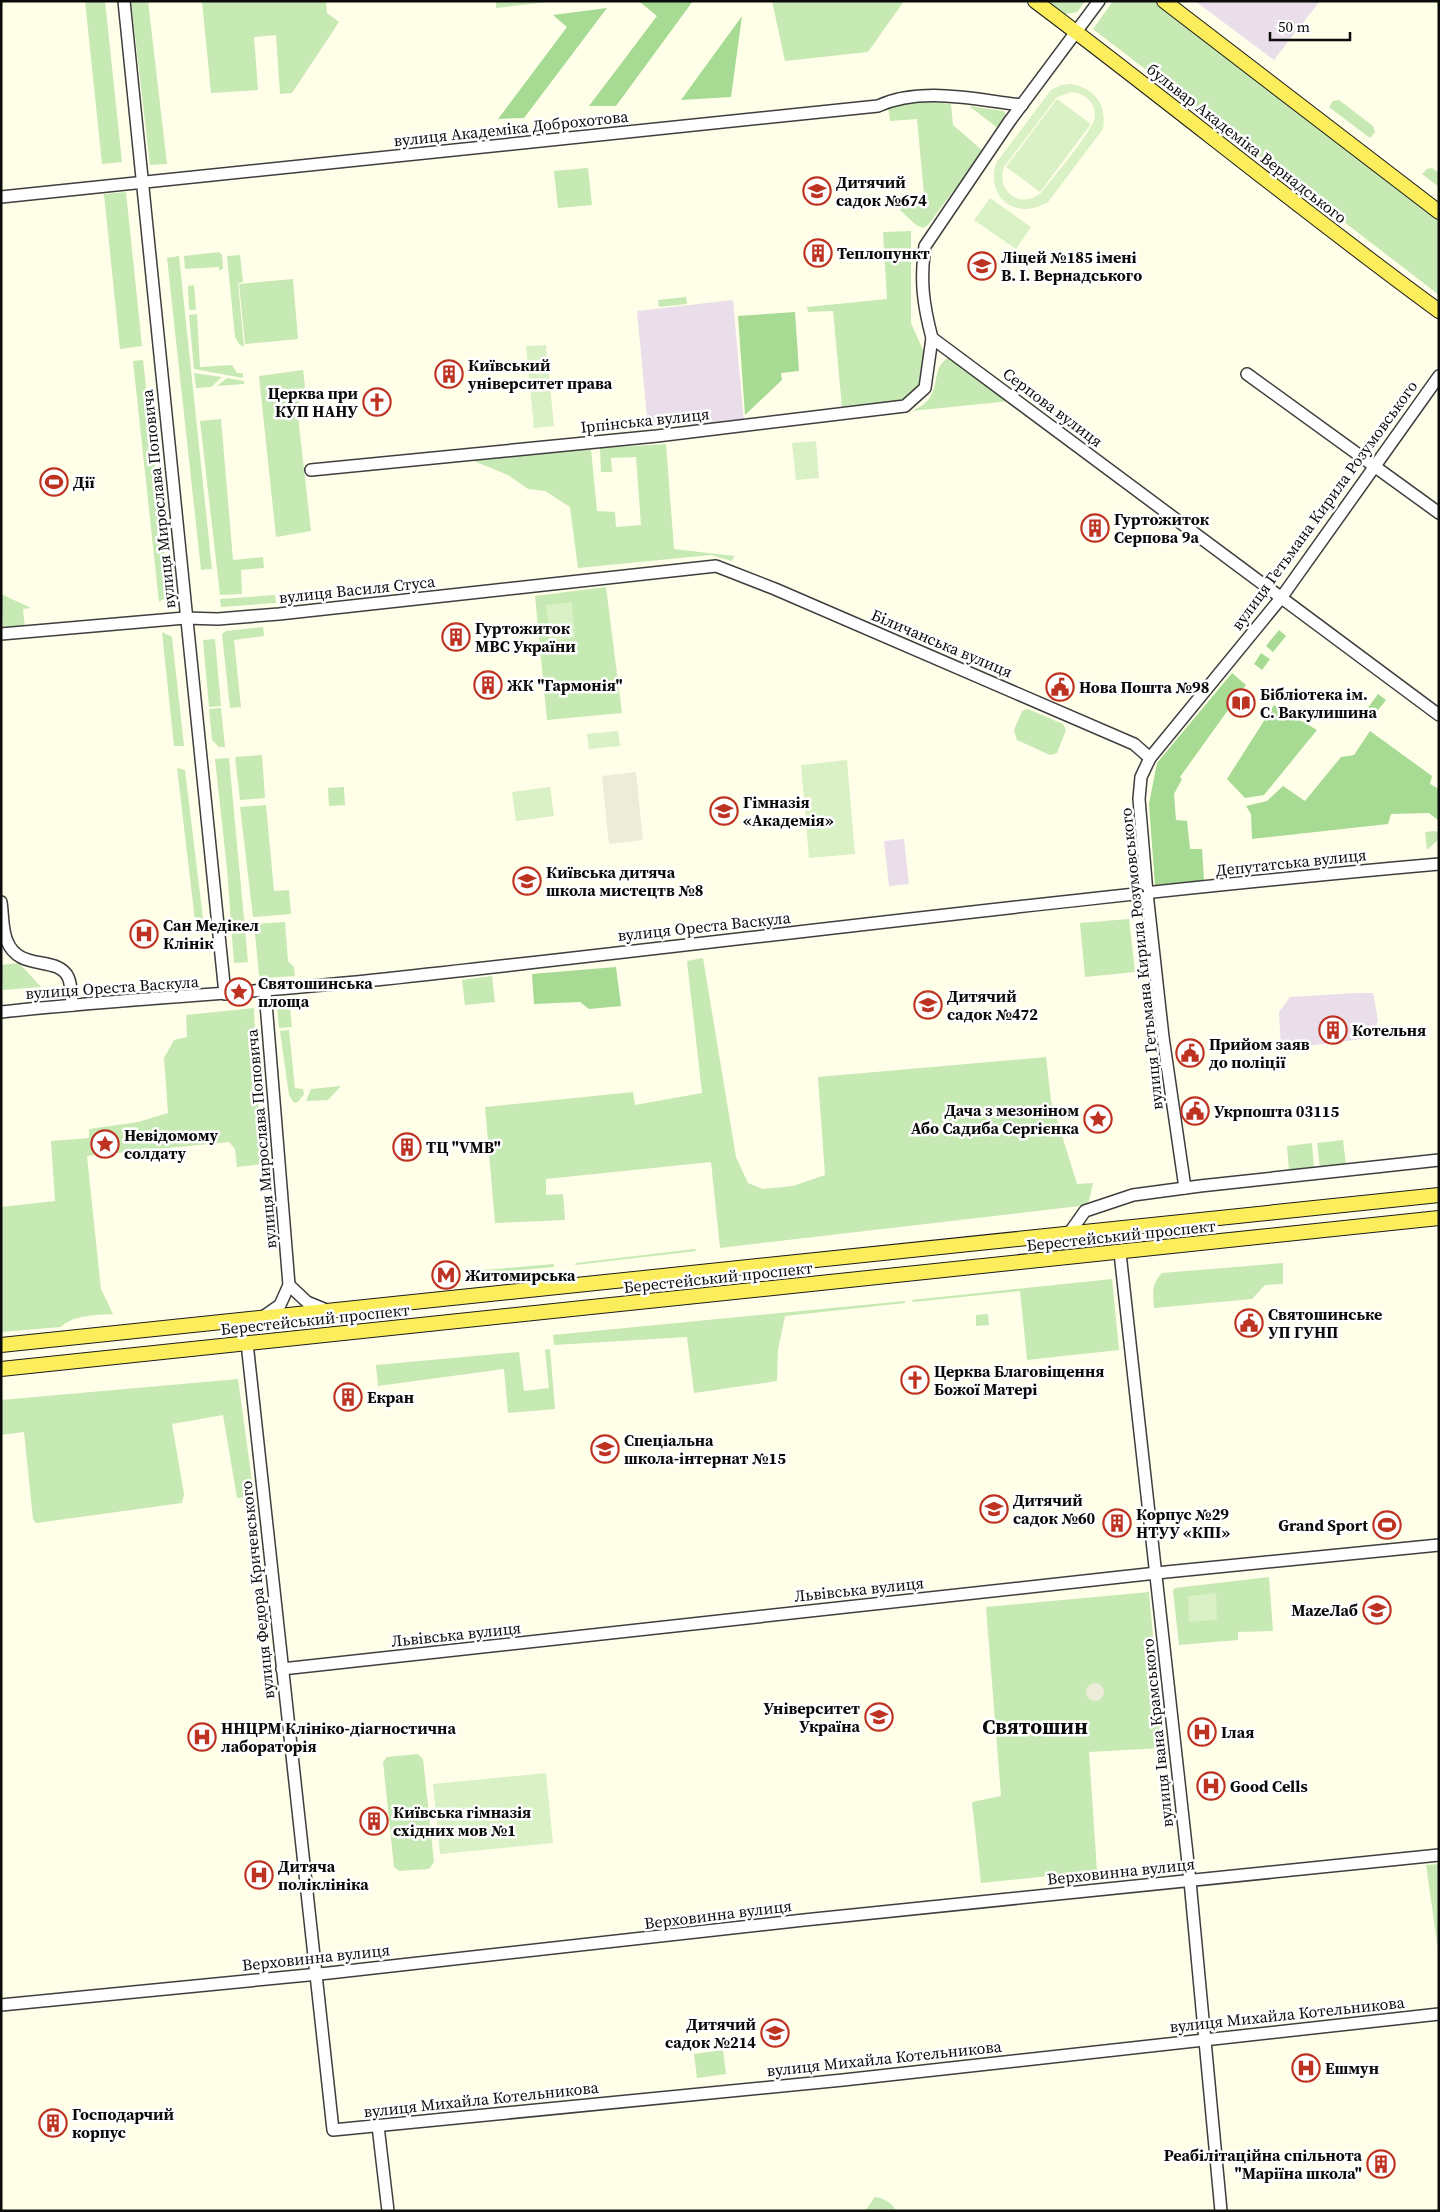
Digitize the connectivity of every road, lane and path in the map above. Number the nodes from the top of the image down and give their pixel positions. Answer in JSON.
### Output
{"nodes":[{"id":1,"x":124,"y":1,"type":"edge"},
{"id":2,"x":1035,"y":1,"type":"edge"},
{"id":3,"x":1099,"y":1,"type":"edge"},
{"id":4,"x":1164,"y":1,"type":"edge"},
{"id":5,"x":1076,"y":32,"type":"junction"},
{"id":6,"x":1022,"y":105,"type":"junction"},
{"id":7,"x":143,"y":182,"type":"junction"},
{"id":8,"x":1,"y":197,"type":"edge"},
{"id":9,"x":1439,"y":212,"type":"edge"},
{"id":10,"x":1439,"y":311,"type":"edge"},
{"id":11,"x":932,"y":338,"type":"junction"},
{"id":12,"x":1247,"y":374,"type":"dead end"},
{"id":13,"x":1439,"y":376,"type":"edge"},
{"id":14,"x":1373,"y":466,"type":"junction"},
{"id":15,"x":311,"y":470,"type":"dead end"},
{"id":16,"x":1439,"y":513,"type":"edge"},
{"id":17,"x":716,"y":566,"type":"joint"},
{"id":18,"x":1280,"y":598,"type":"junction"},
{"id":19,"x":186,"y":618,"type":"junction"},
{"id":20,"x":1,"y":634,"type":"edge"},
{"id":21,"x":1439,"y":715,"type":"edge"},
{"id":22,"x":1150,"y":758,"type":"junction"},
{"id":23,"x":1439,"y":864,"type":"edge"},
{"id":24,"x":1147,"y":893,"type":"junction"},
{"id":25,"x":1,"y":902,"type":"edge"},
{"id":26,"x":265,"y":991,"type":"junction"},
{"id":27,"x":225,"y":994,"type":"junction"},
{"id":28,"x":72,"y":1005,"type":"junction"},
{"id":29,"x":1,"y":1012,"type":"edge"},
{"id":30,"x":1439,"y":1160,"type":"edge"},
{"id":31,"x":1185,"y":1188,"type":"junction"},
{"id":32,"x":1439,"y":1195,"type":"edge"},
{"id":33,"x":1439,"y":1218,"type":"edge"},
{"id":34,"x":1068,"y":1234,"type":"junction"},
{"id":35,"x":1120,"y":1253,"type":"junction"},
{"id":36,"x":289,"y":1285,"type":"junction"},
{"id":37,"x":330,"y":1311,"type":"junction"},
{"id":38,"x":261,"y":1319,"type":"junction"},
{"id":39,"x":247,"y":1344,"type":"junction"},
{"id":40,"x":1,"y":1345,"type":"edge"},
{"id":41,"x":1,"y":1369,"type":"edge"},
{"id":42,"x":1439,"y":1545,"type":"edge"},
{"id":43,"x":1155,"y":1574,"type":"junction"},
{"id":44,"x":282,"y":1669,"type":"junction"},
{"id":45,"x":1439,"y":1854,"type":"edge"},
{"id":46,"x":1190,"y":1881,"type":"junction"},
{"id":47,"x":315,"y":1974,"type":"junction"},
{"id":48,"x":1,"y":2005,"type":"edge"},
{"id":49,"x":1439,"y":2014,"type":"edge"},
{"id":50,"x":1204,"y":2039,"type":"junction"},
{"id":51,"x":378,"y":2126,"type":"junction"},
{"id":52,"x":332,"y":2130,"type":"joint"},
{"id":53,"x":388,"y":2211,"type":"edge"},
{"id":54,"x":1221,"y":2211,"type":"edge"}],
"edges":[{"from":1,"to":7,"type":"street","name":"вулиця Мирослава Поповича"},
{"from":2,"to":5,"type":"main road","name":"бульвар Академіка Вернадського"},
{"from":3,"to":5,"type":"street"},
{"from":4,"to":9,"type":"main road"},
{"from":5,"to":6,"type":"street"},
{"from":5,"to":10,"type":"main road","name":"бульвар Академіка Вернадського"},
{"from":6,"to":7,"type":"street","name":"вулиця Академіка Доброхотова"},
{"from":6,"to":11,"type":"street"},
{"from":7,"to":8,"type":"street","name":"вулиця Академіка Доброхотова"},
{"from":7,"to":19,"type":"street","name":"вулиця Мирослава Поповича"},
{"from":11,"to":15,"type":"street","name":"Ірпінська вулиця"},
{"from":11,"to":18,"type":"street","name":"Серпова вулиця"},
{"from":12,"to":14,"type":"street"},
{"from":13,"to":14,"type":"street","name":"вулиця Гетьмана Кирила Розумовського"},
{"from":14,"to":16,"type":"street"},
{"from":14,"to":18,"type":"street","name":"вулиця Гетьмана Кирила Розумовського"},
{"from":17,"to":19,"type":"street","name":"вулиця Василя Стуса"},
{"from":17,"to":22,"type":"street","name":"Біличанська вулиця"},
{"from":18,"to":21,"type":"street","name":"Серпова вулиця"},
{"from":18,"to":22,"type":"street","name":"вулиця Гетьмана Кирила Розумовського"},
{"from":19,"to":20,"type":"street","name":"вулиця Василя Стуса"},
{"from":19,"to":27,"type":"street","name":"вулиця Мирослава Поповича"},
{"from":22,"to":24,"type":"street","name":"вулиця Гетьмана Кирила Розумовського"},
{"from":23,"to":24,"type":"street","name":"Депутатська вулиця"},
{"from":24,"to":26,"type":"street","name":"вулиця Ореста Васкула"},
{"from":24,"to":31,"type":"street","name":"вулиця Гетьмана Кирила Розумовського"},
{"from":25,"to":28,"type":"street"},
{"from":26,"to":27,"type":"street"},
{"from":26,"to":36,"type":"street","name":"вулиця Мирослава Поповича"},
{"from":27,"to":28,"type":"street","name":"вулиця Ореста Васкула"},
{"from":28,"to":29,"type":"street","name":"вулиця Ореста Васкула"},
{"from":30,"to":31,"type":"street","name":"Берестейський проспект"},
{"from":31,"to":34,"type":"street","name":"Берестейський проспект"},
{"from":32,"to":34,"type":"main road","name":"Берестейський проспект"},
{"from":33,"to":35,"type":"main road","name":"Берестейський проспект"},
{"from":34,"to":37,"type":"main road","name":"Берестейський проспект"},
{"from":35,"to":39,"type":"main road","name":"Берестейський проспект"},
{"from":35,"to":43,"type":"street","name":"вулиця Івана Крамського"},
{"from":36,"to":37,"type":"street"},
{"from":36,"to":38,"type":"street"},
{"from":37,"to":38,"type":"main road","name":"Берестейський проспект"},
{"from":38,"to":40,"type":"main road","name":"Берестейський проспект"},
{"from":39,"to":41,"type":"main road","name":"Берестейський проспект"},
{"from":39,"to":44,"type":"street","name":"вулиця Федора Кричевського"},
{"from":42,"to":43,"type":"street","name":"Львівська вулиця"},
{"from":43,"to":44,"type":"street","name":"Львівська вулиця"},
{"from":43,"to":46,"type":"street","name":"вулиця Івана Крамського"},
{"from":44,"to":47,"type":"street","name":"вулиця Федора Кричевського"},
{"from":45,"to":46,"type":"street","name":"Верховинна вулиця"},
{"from":46,"to":47,"type":"street","name":"Верховинна вулиця"},
{"from":46,"to":50,"type":"street","name":"вулиця Івана Крамського"},
{"from":47,"to":48,"type":"street","name":"Верховинна вулиця"},
{"from":47,"to":52,"type":"street","name":"вулиця Федора Кричевського"},
{"from":49,"to":50,"type":"street","name":"вулиця Михайла Котельникова"},
{"from":50,"to":51,"type":"street","name":"вулиця Михайла Котельникова"},
{"from":50,"to":54,"type":"street","name":"вулиця Івана Крамського"},
{"from":51,"to":52,"type":"street","name":"вулиця Михайла Котельникова"},
{"from":51,"to":53,"type":"street"}]}
